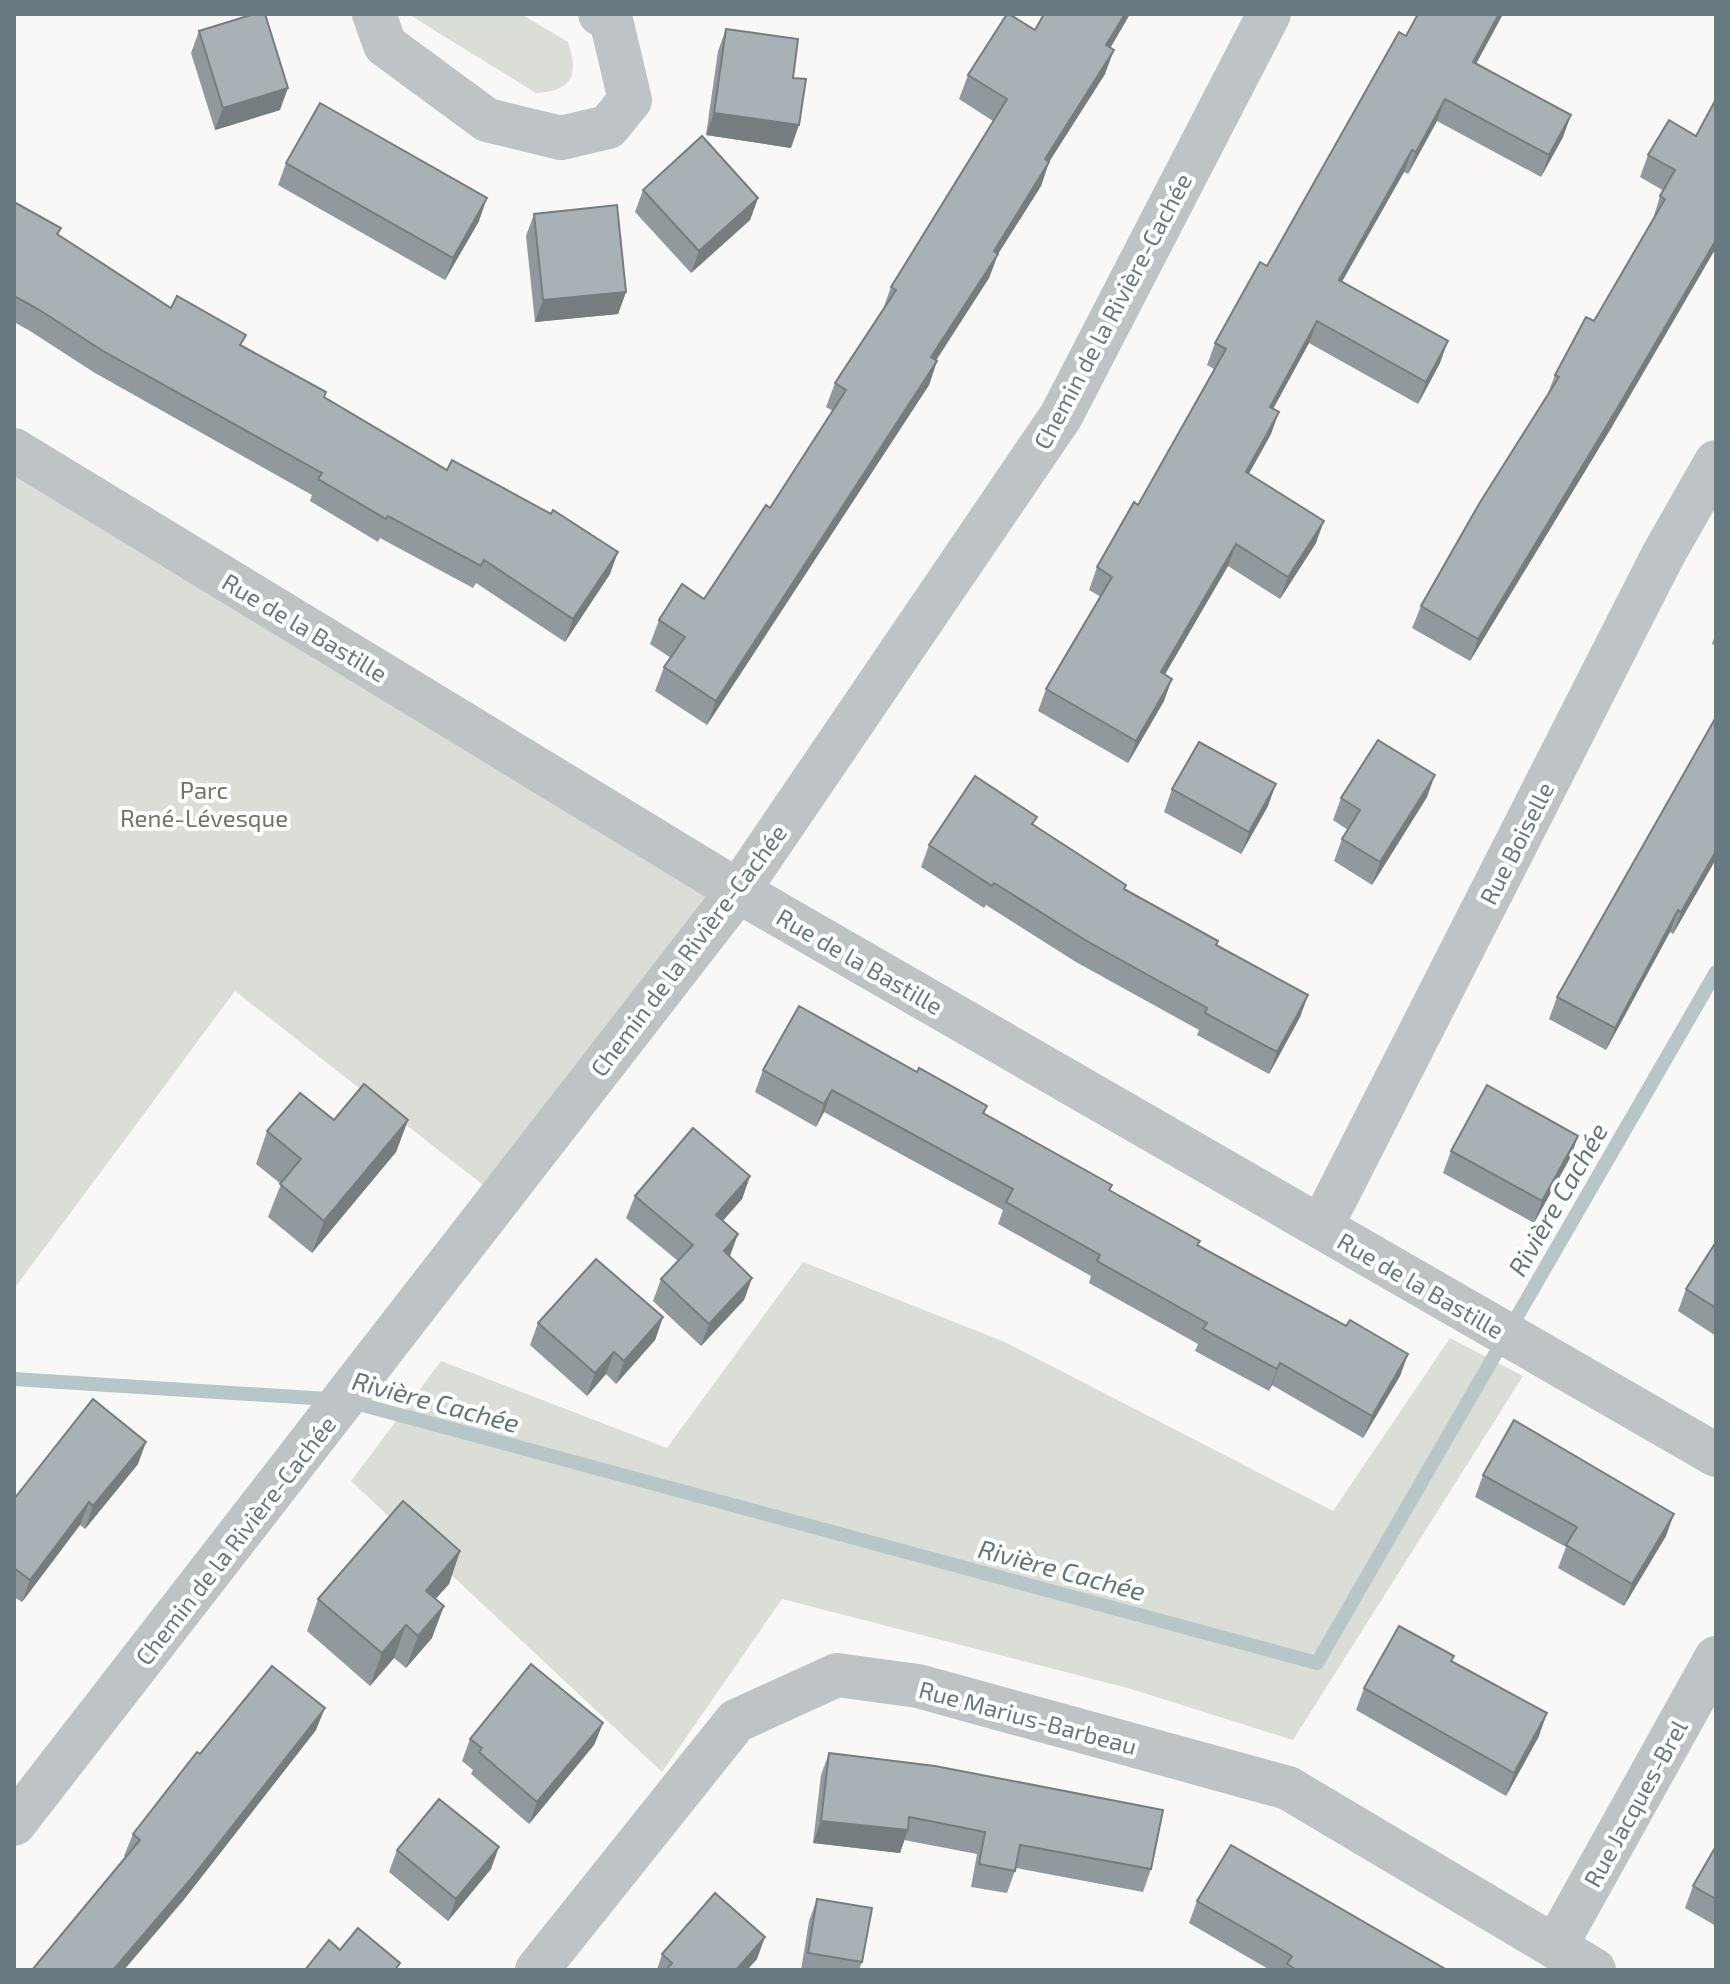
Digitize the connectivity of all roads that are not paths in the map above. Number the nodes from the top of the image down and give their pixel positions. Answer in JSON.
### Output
{"nodes":[{"id":1,"x":374,"y":14,"type":"edge"},
{"id":2,"x":600,"y":14,"type":"edge"},
{"id":3,"x":1269,"y":14,"type":"edge"},
{"id":4,"x":14,"y":450,"type":"edge"},
{"id":5,"x":1716,"y":462,"type":"edge"},
{"id":6,"x":738,"y":891,"type":"junction"},
{"id":7,"x":1321,"y":1227,"type":"junction"},
{"id":8,"x":1716,"y":1455,"type":"edge"},
{"id":9,"x":1716,"y":1658,"type":"edge"},
{"id":10,"x":14,"y":1824,"type":"edge"},
{"id":11,"x":1555,"y":1947,"type":"junction"},
{"id":12,"x":537,"y":1970,"type":"edge"},
{"id":13,"x":1594,"y":1970,"type":"edge"}],
"edges":[{"from":1,"to":2,"type":"street"},
{"from":3,"to":6,"type":"street","name":"Chemin de la Rivière-Cachée"},
{"from":4,"to":6,"type":"street","name":"Rue de la Bastille"},
{"from":5,"to":7,"type":"street","name":"Rue Boiselle"},
{"from":6,"to":7,"type":"street","name":"Rue de la Bastille"},
{"from":6,"to":10,"type":"street","name":"Chemin de la Rivière-Cachée"},
{"from":7,"to":8,"type":"street","name":"Rue de la Bastille"},
{"from":9,"to":11,"type":"street","name":"Rue Jacques-Brel"},
{"from":11,"to":12,"type":"street","name":"Rue Marius-Barbeau"},
{"from":11,"to":13,"type":"street","name":"Rue Marius-Barbeau"}]}
